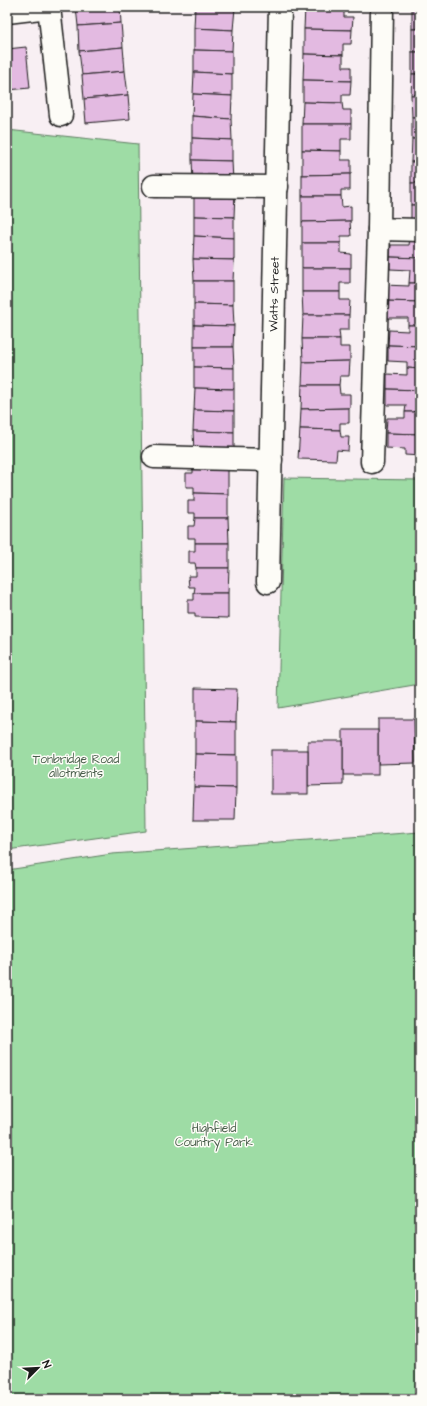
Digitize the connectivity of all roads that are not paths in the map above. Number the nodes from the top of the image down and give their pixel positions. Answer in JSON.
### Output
{"nodes":[{"id":1,"x":49,"y":7,"type":"edge"},
{"id":2,"x":280,"y":7,"type":"edge"},
{"id":3,"x":382,"y":7,"type":"edge"},
{"id":4,"x":7,"y":12,"type":"edge"},
{"id":5,"x":61,"y":115,"type":"dead end"},
{"id":6,"x":154,"y":186,"type":"dead end"},
{"id":7,"x":277,"y":187,"type":"junction"},
{"id":8,"x":379,"y":229,"type":"junction"},
{"id":9,"x":420,"y":230,"type":"edge"},
{"id":10,"x":154,"y":457,"type":"dead end"},
{"id":11,"x":270,"y":460,"type":"junction"},
{"id":12,"x":372,"y":462,"type":"dead end"},
{"id":13,"x":268,"y":582,"type":"dead end"}],
"edges":[{"from":1,"to":4,"type":"street"},
{"from":1,"to":5,"type":"street"},
{"from":2,"to":7,"type":"street","name":"Watts Street"},
{"from":3,"to":8,"type":"street"},
{"from":6,"to":7,"type":"street"},
{"from":7,"to":11,"type":"street","name":"Watts Street"},
{"from":8,"to":9,"type":"street"},
{"from":8,"to":12,"type":"street"},
{"from":10,"to":11,"type":"street"},
{"from":11,"to":13,"type":"street","name":"Watts Street"}]}
